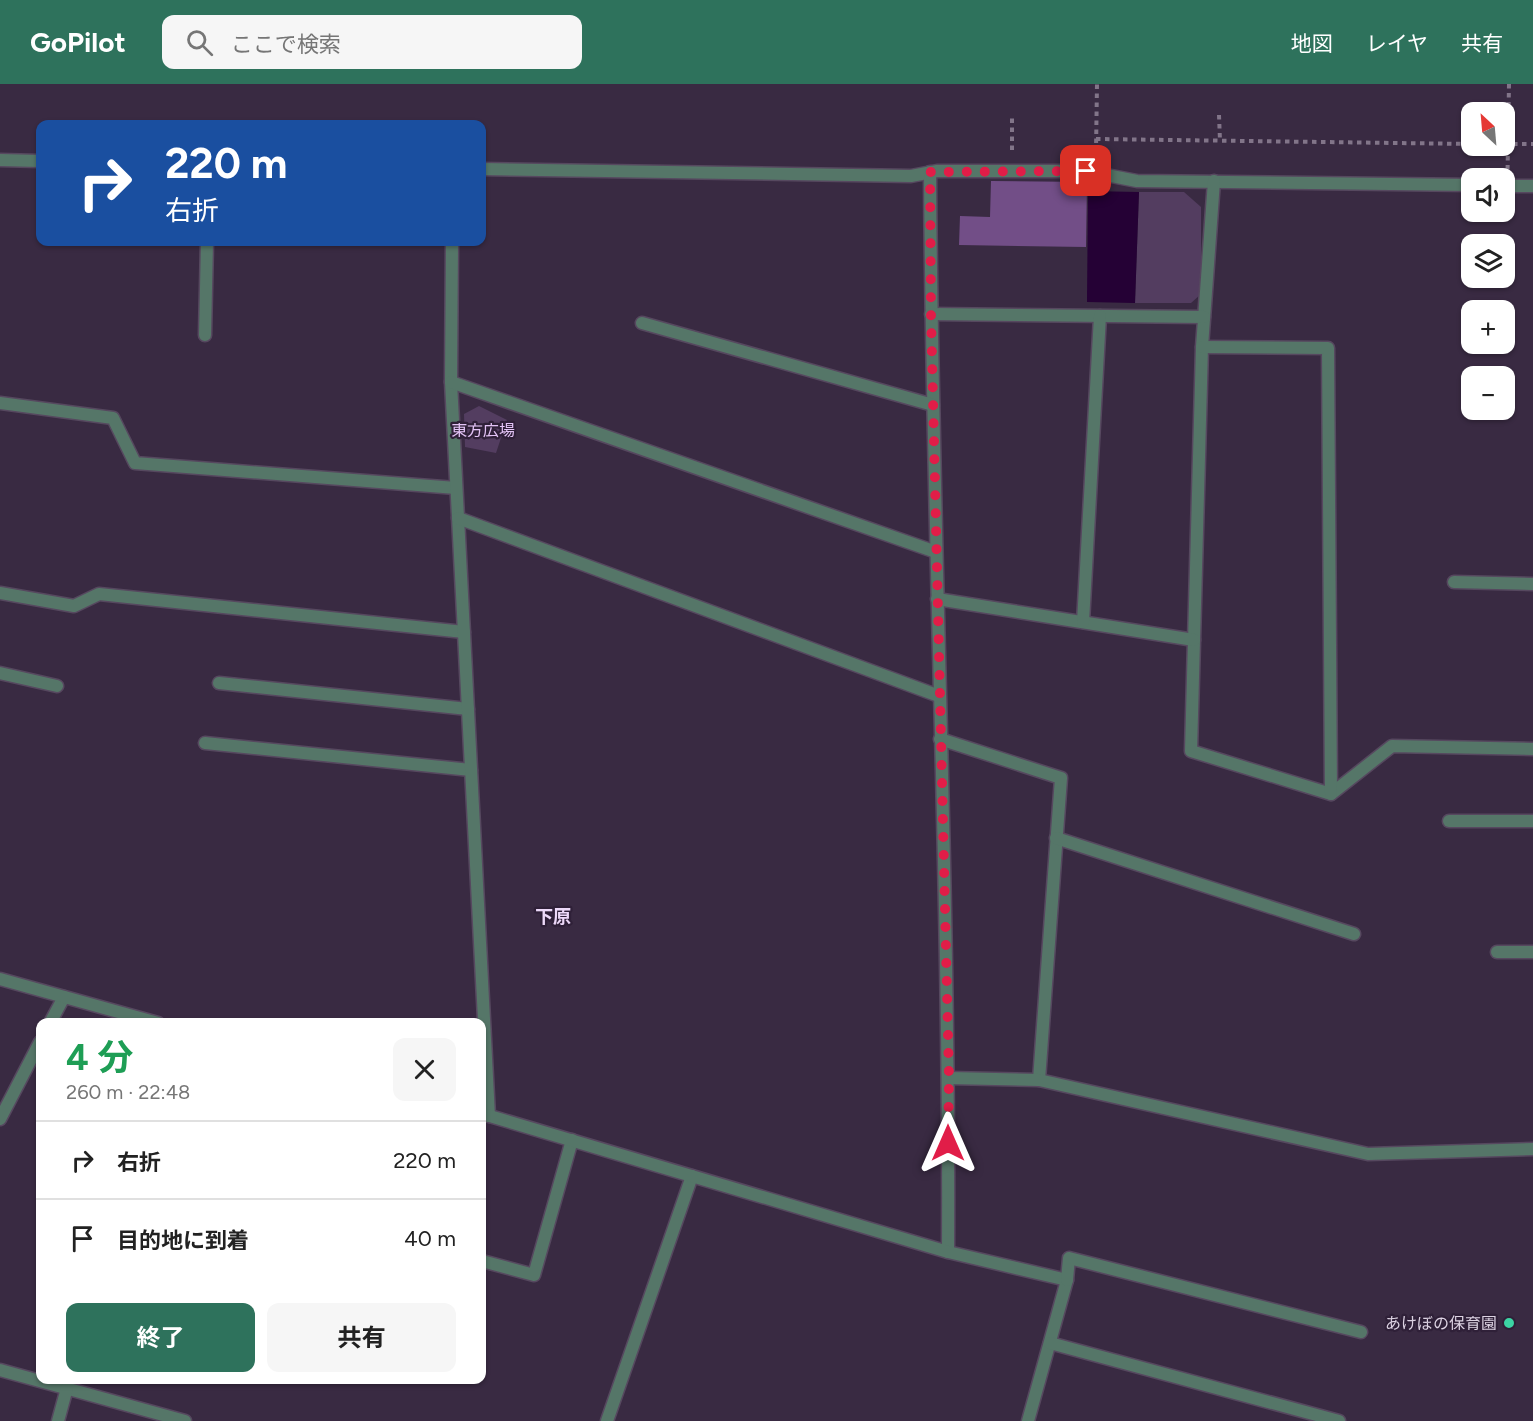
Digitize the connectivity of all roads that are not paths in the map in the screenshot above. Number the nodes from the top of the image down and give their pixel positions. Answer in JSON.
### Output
{"nodes":[{"id":1,"x":0,"y":160,"type":"edge"},
{"id":2,"x":36,"y":161,"type":"edge"},
{"id":3,"x":486,"y":169,"type":"edge"},
{"id":4,"x":930,"y":172,"type":"junction"},
{"id":5,"x":1214,"y":181,"type":"junction"},
{"id":6,"x":1461,"y":185,"type":"edge"},
{"id":7,"x":1515,"y":186,"type":"edge"},
{"id":8,"x":1533,"y":186,"type":"edge"},
{"id":9,"x":207,"y":246,"type":"edge"},
{"id":10,"x":452,"y":246,"type":"edge"},
{"id":11,"x":931,"y":314,"type":"junction"},
{"id":12,"x":1100,"y":316,"type":"junction"},
{"id":13,"x":1204,"y":317,"type":"junction"},
{"id":14,"x":642,"y":323,"type":"dead end"},
{"id":15,"x":205,"y":335,"type":"dead end"},
{"id":16,"x":1202,"y":347,"type":"junction"},
{"id":17,"x":451,"y":382,"type":"junction"},
{"id":18,"x":0,"y":403,"type":"edge"},
{"id":19,"x":933,"y":405,"type":"junction"},
{"id":20,"x":456,"y":488,"type":"junction"},
{"id":21,"x":458,"y":518,"type":"junction"},
{"id":22,"x":936,"y":552,"type":"junction"},
{"id":23,"x":1454,"y":582,"type":"dead end"},
{"id":24,"x":1533,"y":584,"type":"edge"},
{"id":25,"x":0,"y":592,"type":"edge"},
{"id":26,"x":937,"y":600,"type":"junction"},
{"id":27,"x":1083,"y":622,"type":"junction"},
{"id":28,"x":464,"y":633,"type":"junction"},
{"id":29,"x":1194,"y":640,"type":"junction"},
{"id":30,"x":0,"y":674,"type":"edge"},
{"id":31,"x":219,"y":683,"type":"dead end"},
{"id":32,"x":57,"y":686,"type":"dead end"},
{"id":33,"x":939,"y":696,"type":"junction"},
{"id":34,"x":468,"y":710,"type":"junction"},
{"id":35,"x":940,"y":739,"type":"junction"},
{"id":36,"x":205,"y":743,"type":"dead end"},
{"id":37,"x":1533,"y":749,"type":"edge"},
{"id":38,"x":471,"y":770,"type":"junction"},
{"id":39,"x":1331,"y":794,"type":"junction"},
{"id":40,"x":1449,"y":821,"type":"dead end"},
{"id":41,"x":1533,"y":821,"type":"edge"},
{"id":42,"x":1056,"y":838,"type":"junction"},
{"id":43,"x":1354,"y":934,"type":"dead end"},
{"id":44,"x":1497,"y":952,"type":"dead end"},
{"id":45,"x":1533,"y":952,"type":"edge"},
{"id":46,"x":0,"y":979,"type":"edge"},
{"id":47,"x":64,"y":997,"type":"junction"},
{"id":48,"x":53,"y":1018,"type":"edge"},
{"id":49,"x":140,"y":1018,"type":"edge"},
{"id":50,"x":481,"y":1018,"type":"edge"},
{"id":51,"x":36,"y":1049,"type":"edge"},
{"id":52,"x":949,"y":1078,"type":"junction"},
{"id":53,"x":1040,"y":1080,"type":"junction"},
{"id":54,"x":486,"y":1115,"type":"edge"},
{"id":55,"x":0,"y":1119,"type":"edge"},
{"id":56,"x":572,"y":1140,"type":"junction"},
{"id":57,"x":1533,"y":1149,"type":"edge"},
{"id":58,"x":692,"y":1176,"type":"junction"},
{"id":59,"x":948,"y":1252,"type":"junction"},
{"id":60,"x":486,"y":1262,"type":"edge"},
{"id":61,"x":1067,"y":1280,"type":"junction"},
{"id":62,"x":1361,"y":1332,"type":"dead end"},
{"id":63,"x":1050,"y":1343,"type":"junction"},
{"id":64,"x":0,"y":1370,"type":"edge"},
{"id":65,"x":36,"y":1380,"type":"edge"},
{"id":66,"x":52,"y":1384,"type":"edge"},
{"id":67,"x":67,"y":1388,"type":"junction"},
{"id":68,"x":58,"y":1421,"type":"edge"},
{"id":69,"x":185,"y":1421,"type":"edge"},
{"id":70,"x":607,"y":1421,"type":"edge"},
{"id":71,"x":1028,"y":1421,"type":"edge"},
{"id":72,"x":1340,"y":1421,"type":"edge"}],
"edges":[{"from":1,"to":2,"type":"street"},
{"from":3,"to":4,"type":"street"},
{"from":4,"to":5,"type":"street"},
{"from":4,"to":11,"type":"street"},
{"from":5,"to":6,"type":"street"},
{"from":5,"to":13,"type":"street"},
{"from":7,"to":8,"type":"street"},
{"from":9,"to":15,"type":"street"},
{"from":10,"to":17,"type":"street"},
{"from":11,"to":12,"type":"street"},
{"from":11,"to":19,"type":"street"},
{"from":12,"to":13,"type":"street"},
{"from":12,"to":27,"type":"street"},
{"from":13,"to":16,"type":"street"},
{"from":14,"to":19,"type":"street"},
{"from":16,"to":29,"type":"street"},
{"from":16,"to":39,"type":"street"},
{"from":17,"to":20,"type":"street"},
{"from":17,"to":22,"type":"street"},
{"from":18,"to":20,"type":"street"},
{"from":19,"to":22,"type":"street"},
{"from":20,"to":21,"type":"street"},
{"from":21,"to":28,"type":"street"},
{"from":21,"to":33,"type":"street"},
{"from":22,"to":26,"type":"street"},
{"from":23,"to":24,"type":"street"},
{"from":25,"to":28,"type":"street"},
{"from":26,"to":27,"type":"street"},
{"from":26,"to":33,"type":"street"},
{"from":27,"to":29,"type":"street"},
{"from":28,"to":34,"type":"street"},
{"from":29,"to":39,"type":"street"},
{"from":30,"to":32,"type":"street"},
{"from":31,"to":34,"type":"street"},
{"from":33,"to":35,"type":"street"},
{"from":34,"to":38,"type":"street"},
{"from":35,"to":42,"type":"street"},
{"from":35,"to":52,"type":"street"},
{"from":36,"to":38,"type":"street"},
{"from":37,"to":39,"type":"street"},
{"from":38,"to":50,"type":"street"},
{"from":40,"to":41,"type":"street"},
{"from":42,"to":43,"type":"street"},
{"from":42,"to":53,"type":"street"},
{"from":44,"to":45,"type":"street"},
{"from":46,"to":47,"type":"street"},
{"from":47,"to":48,"type":"street"},
{"from":47,"to":49,"type":"street"},
{"from":51,"to":55,"type":"street"},
{"from":52,"to":53,"type":"street"},
{"from":52,"to":59,"type":"street"},
{"from":53,"to":57,"type":"street"},
{"from":54,"to":56,"type":"street"},
{"from":56,"to":58,"type":"street"},
{"from":56,"to":60,"type":"street"},
{"from":58,"to":59,"type":"street"},
{"from":58,"to":70,"type":"street"},
{"from":59,"to":61,"type":"street"},
{"from":61,"to":62,"type":"street"},
{"from":61,"to":63,"type":"street"},
{"from":63,"to":71,"type":"street"},
{"from":63,"to":72,"type":"street"},
{"from":64,"to":65,"type":"street"},
{"from":66,"to":67,"type":"street"},
{"from":67,"to":68,"type":"street"},
{"from":67,"to":69,"type":"street"}]}
